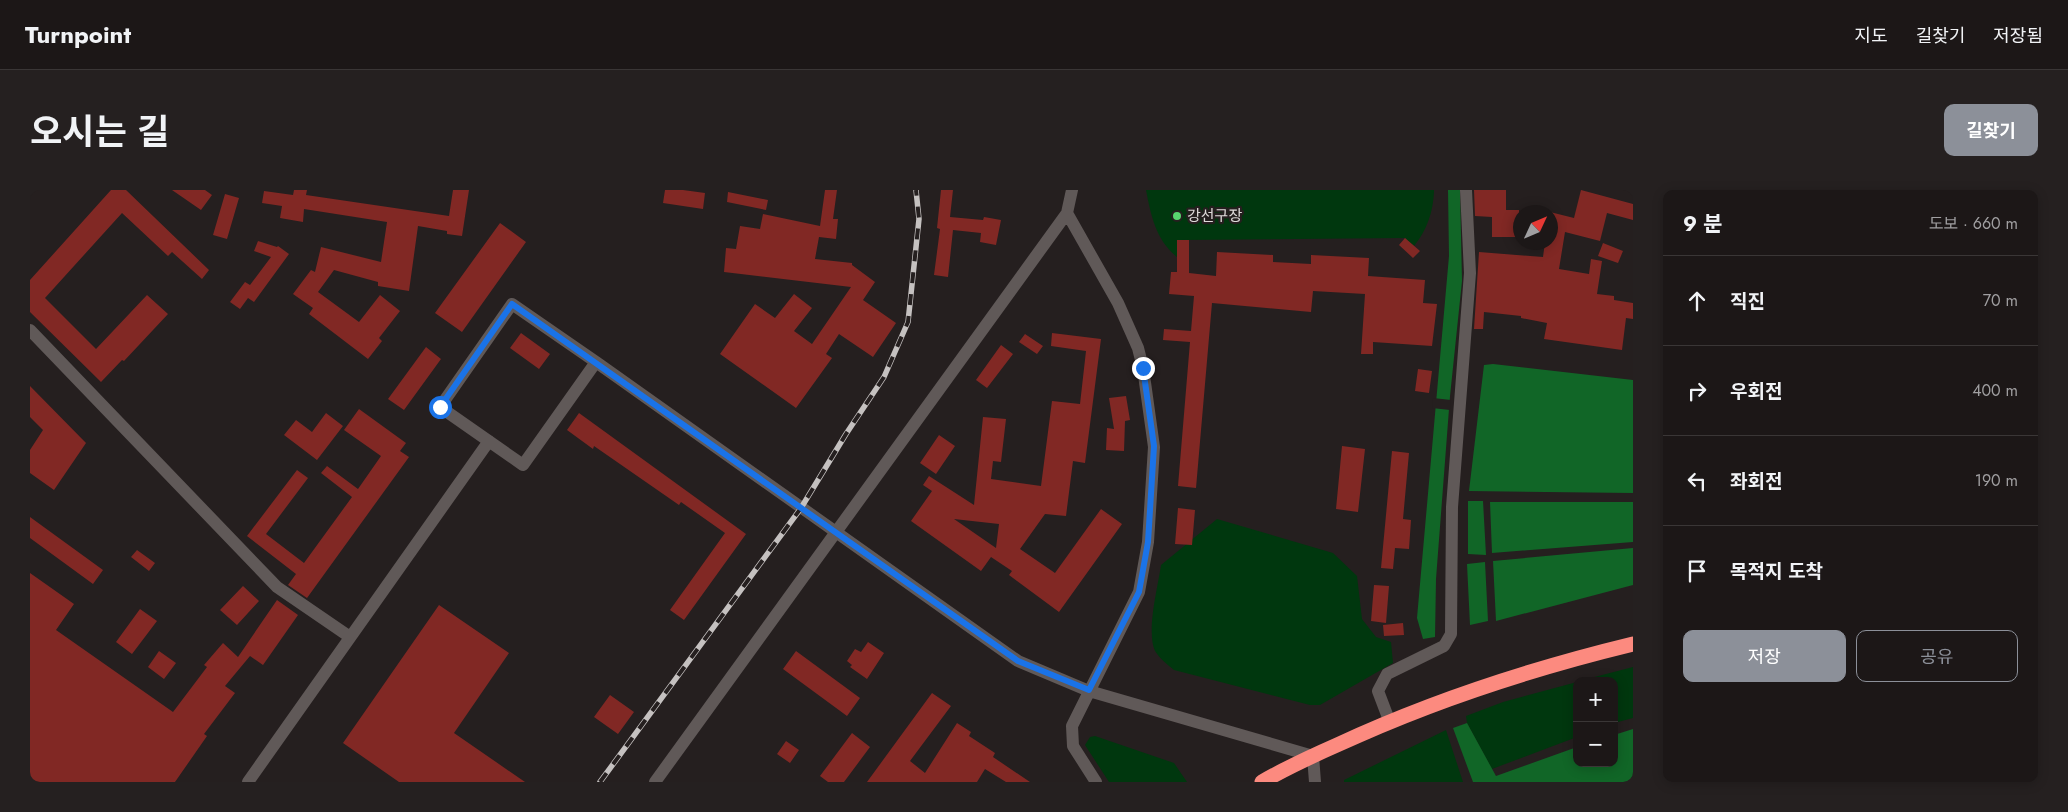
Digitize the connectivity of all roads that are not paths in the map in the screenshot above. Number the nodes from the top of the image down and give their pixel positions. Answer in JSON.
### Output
{"nodes":[{"id":1,"x":1072,"y":190,"type":"edge"},
{"id":2,"x":1466,"y":190,"type":"edge"},
{"id":3,"x":1067,"y":213,"type":"junction"},
{"id":4,"x":30,"y":330,"type":"edge"},
{"id":5,"x":596,"y":362,"type":"junction"},
{"id":6,"x":489,"y":441,"type":"junction"},
{"id":7,"x":835,"y":532,"type":"junction"},
{"id":8,"x":350,"y":637,"type":"junction"},
{"id":9,"x":1633,"y":644,"type":"edge"},
{"id":10,"x":1089,"y":690,"type":"junction"},
{"id":11,"x":1389,"y":720,"type":"junction"},
{"id":12,"x":1313,"y":756,"type":"junction"},
{"id":13,"x":248,"y":782,"type":"edge"},
{"id":14,"x":655,"y":782,"type":"edge"},
{"id":15,"x":1096,"y":782,"type":"edge"},
{"id":16,"x":1262,"y":782,"type":"edge"},
{"id":17,"x":1315,"y":782,"type":"edge"}],
"edges":[{"from":1,"to":3,"type":"street"},
{"from":2,"to":11,"type":"street"},
{"from":3,"to":7,"type":"street"},
{"from":3,"to":10,"type":"street"},
{"from":4,"to":8,"type":"street"},
{"from":5,"to":6,"type":"street"},
{"from":5,"to":6,"type":"street"},
{"from":5,"to":7,"type":"street"},
{"from":6,"to":8,"type":"street"},
{"from":7,"to":10,"type":"street"},
{"from":7,"to":14,"type":"street"},
{"from":8,"to":13,"type":"street"},
{"from":9,"to":11,"type":"highway"},
{"from":10,"to":12,"type":"street"},
{"from":10,"to":15,"type":"street"},
{"from":11,"to":12,"type":"highway"},
{"from":12,"to":16,"type":"highway"},
{"from":12,"to":17,"type":"street"}]}
